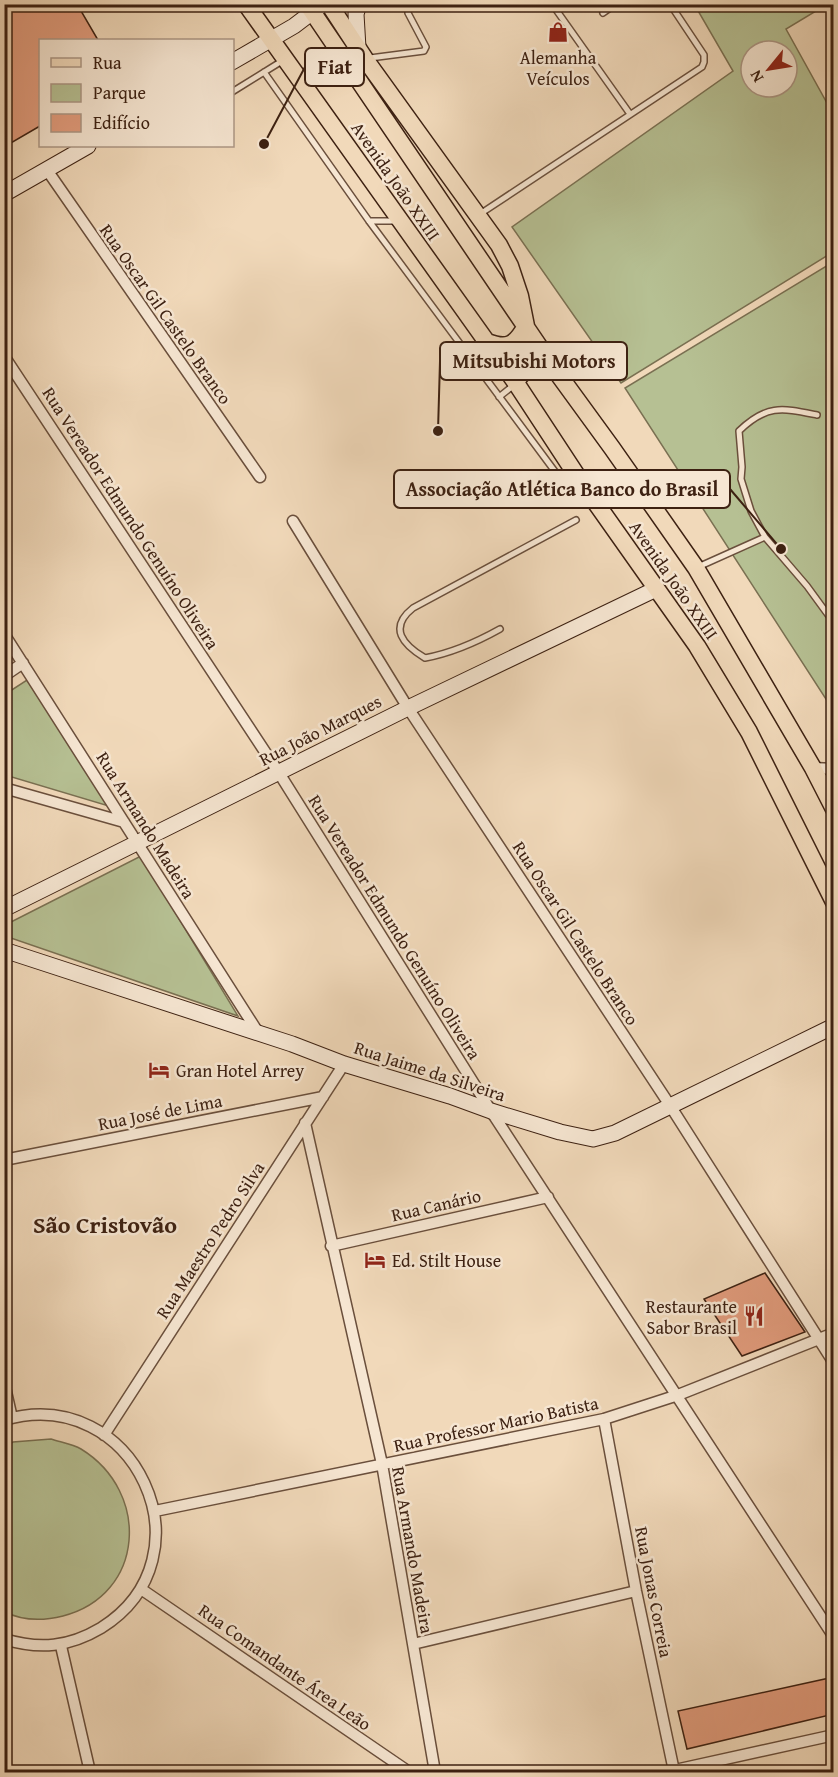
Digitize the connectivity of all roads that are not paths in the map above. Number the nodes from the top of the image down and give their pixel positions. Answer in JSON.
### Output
{"nodes":[{"id":1,"x":246,"y":4,"type":"edge"},
{"id":2,"x":329,"y":4,"type":"edge"},
{"id":3,"x":359,"y":4,"type":"edge"},
{"id":4,"x":408,"y":4,"type":"edge"},
{"id":5,"x":552,"y":4,"type":"edge"},
{"id":6,"x":616,"y":4,"type":"edge"},
{"id":7,"x":670,"y":4,"type":"edge"},
{"id":8,"x":314,"y":7,"type":"edge"},
{"id":9,"x":603,"y":13,"type":"dead end"},
{"id":10,"x":272,"y":39,"type":"junction"},
{"id":11,"x":362,"y":53,"type":"junction"},
{"id":12,"x":286,"y":58,"type":"junction"},
{"id":13,"x":234,"y":61,"type":"edge"},
{"id":14,"x":264,"y":72,"type":"junction"},
{"id":15,"x":234,"y":91,"type":"edge"},
{"id":16,"x":630,"y":114,"type":"junction"},
{"id":17,"x":86,"y":147,"type":"edge"},
{"id":18,"x":47,"y":170,"type":"junction"},
{"id":19,"x":4,"y":194,"type":"edge"},
{"id":20,"x":478,"y":215,"type":"junction"},
{"id":21,"x":369,"y":221,"type":"junction"},
{"id":22,"x":400,"y":221,"type":"junction"},
{"id":23,"x":526,"y":326,"type":"junction"},
{"id":24,"x":487,"y":342,"type":"junction"},
{"id":25,"x":4,"y":356,"type":"edge"},
{"id":26,"x":497,"y":356,"type":"junction"},
{"id":27,"x":473,"y":362,"type":"junction"},
{"id":28,"x":553,"y":367,"type":"junction"},
{"id":29,"x":516,"y":383,"type":"junction"},
{"id":30,"x":499,"y":397,"type":"junction"},
{"id":31,"x":817,"y":415,"type":"dead end"},
{"id":32,"x":260,"y":477,"type":"dead end"},
{"id":33,"x":579,"y":479,"type":"junction"},
{"id":34,"x":576,"y":520,"type":"dead end"},
{"id":35,"x":293,"y":521,"type":"dead end"},
{"id":36,"x":765,"y":537,"type":"junction"},
{"id":37,"x":696,"y":568,"type":"junction"},
{"id":38,"x":656,"y":589,"type":"junction"},
{"id":39,"x":834,"y":622,"type":"edge"},
{"id":40,"x":500,"y":629,"type":"dead end"},
{"id":41,"x":4,"y":634,"type":"edge"},
{"id":42,"x":23,"y":663,"type":"junction"},
{"id":43,"x":4,"y":676,"type":"edge"},
{"id":44,"x":408,"y":708,"type":"junction"},
{"id":45,"x":813,"y":768,"type":"junction"},
{"id":46,"x":834,"y":769,"type":"edge"},
{"id":47,"x":279,"y":773,"type":"junction"},
{"id":48,"x":4,"y":788,"type":"edge"},
{"id":49,"x":834,"y":809,"type":"edge"},
{"id":50,"x":124,"y":822,"type":"junction"},
{"id":51,"x":138,"y":842,"type":"junction"},
{"id":52,"x":834,"y":902,"type":"edge"},
{"id":53,"x":4,"y":909,"type":"edge"},
{"id":54,"x":4,"y":950,"type":"edge"},
{"id":55,"x":834,"y":1026,"type":"edge"},
{"id":56,"x":258,"y":1034,"type":"junction"},
{"id":57,"x":344,"y":1064,"type":"junction"},
{"id":58,"x":323,"y":1097,"type":"junction"},
{"id":59,"x":671,"y":1107,"type":"junction"},
{"id":60,"x":491,"y":1111,"type":"junction"},
{"id":61,"x":304,"y":1123,"type":"junction"},
{"id":62,"x":4,"y":1160,"type":"edge"},
{"id":63,"x":548,"y":1197,"type":"junction"},
{"id":64,"x":332,"y":1246,"type":"junction"},
{"id":65,"x":834,"y":1333,"type":"edge"},
{"id":66,"x":818,"y":1340,"type":"junction"},
{"id":67,"x":834,"y":1363,"type":"edge"},
{"id":68,"x":4,"y":1383,"type":"edge"},
{"id":69,"x":678,"y":1395,"type":"junction"},
{"id":70,"x":8,"y":1419,"type":"edge"},
{"id":71,"x":604,"y":1419,"type":"junction"},
{"id":72,"x":104,"y":1435,"type":"junction"},
{"id":73,"x":382,"y":1464,"type":"junction"},
{"id":74,"x":154,"y":1511,"type":"junction"},
{"id":75,"x":141,"y":1589,"type":"junction"},
{"id":76,"x":636,"y":1591,"type":"junction"},
{"id":77,"x":834,"y":1637,"type":"edge"},
{"id":78,"x":4,"y":1639,"type":"edge"},
{"id":79,"x":413,"y":1644,"type":"junction"},
{"id":80,"x":61,"y":1646,"type":"junction"},
{"id":81,"x":834,"y":1735,"type":"edge"},
{"id":82,"x":670,"y":1772,"type":"edge"},
{"id":83,"x":90,"y":1773,"type":"edge"},
{"id":84,"x":409,"y":1773,"type":"edge"},
{"id":85,"x":435,"y":1773,"type":"edge"}],
"edges":[{"from":1,"to":10,"type":"main road","name":"Avenida João XXIII"},
{"from":2,"to":11,"type":"main road"},
{"from":3,"to":11,"type":"street"},
{"from":4,"to":11,"type":"lane"},
{"from":5,"to":16,"type":"lane"},
{"from":6,"to":9,"type":"lane"},
{"from":7,"to":16,"type":"lane"},
{"from":8,"to":10,"type":"street"},
{"from":8,"to":23,"type":"main road","name":"Avenida João XXIII"},
{"from":10,"to":12,"type":"main road","name":"Avenida João XXIII"},
{"from":10,"to":13,"type":"street"},
{"from":11,"to":20,"type":"main road"},
{"from":12,"to":14,"type":"lane"},
{"from":12,"to":22,"type":"main road","name":"Avenida João XXIII"},
{"from":14,"to":15,"type":"lane"},
{"from":14,"to":21,"type":"lane"},
{"from":16,"to":20,"type":"lane"},
{"from":17,"to":18,"type":"street"},
{"from":18,"to":19,"type":"street"},
{"from":18,"to":32,"type":"street","name":"Rua Oscar Gil Castelo Branco"},
{"from":20,"to":23,"type":"main road"},
{"from":21,"to":22,"type":"lane"},
{"from":21,"to":27,"type":"lane"},
{"from":22,"to":24,"type":"main road","name":"Avenida João XXIII"},
{"from":23,"to":24,"type":"main road"},
{"from":23,"to":28,"type":"main road","name":"Avenida João XXIII"},
{"from":24,"to":26,"type":"main road","name":"Avenida João XXIII"},
{"from":25,"to":47,"type":"street","name":"Rua Vereador Edmundo Genuíno Oliveira"},
{"from":26,"to":27,"type":"lane"},
{"from":26,"to":29,"type":"main road","name":"Avenida João XXIII"},
{"from":27,"to":30,"type":"lane"},
{"from":28,"to":29,"type":"main road"},
{"from":28,"to":37,"type":"main road","name":"Avenida João XXIII"},
{"from":29,"to":30,"type":"lane"},
{"from":29,"to":33,"type":"main road","name":"Avenida João XXIII"},
{"from":30,"to":33,"type":"lane"},
{"from":31,"to":36,"type":"lane"},
{"from":33,"to":38,"type":"main road","name":"Avenida João XXIII"},
{"from":34,"to":40,"type":"lane"},
{"from":35,"to":44,"type":"street","name":"Rua Oscar Gil Castelo Branco"},
{"from":36,"to":37,"type":"lane"},
{"from":36,"to":39,"type":"lane"},
{"from":37,"to":45,"type":"main road","name":"Avenida João XXIII"},
{"from":38,"to":44,"type":"street","name":"Rua João Marques"},
{"from":38,"to":52,"type":"main road","name":"Avenida João XXIII"},
{"from":41,"to":42,"type":"street","name":"Rua Armando Madeira"},
{"from":42,"to":43,"type":"street"},
{"from":42,"to":50,"type":"street","name":"Rua Armando Madeira"},
{"from":44,"to":47,"type":"street","name":"Rua João Marques"},
{"from":44,"to":59,"type":"street","name":"Rua Oscar Gil Castelo Branco"},
{"from":45,"to":46,"type":"street"},
{"from":45,"to":49,"type":"main road","name":"Avenida João XXIII"},
{"from":47,"to":51,"type":"street","name":"Rua João Marques"},
{"from":47,"to":60,"type":"street","name":"Rua Vereador Edmundo Genuíno Oliveira"},
{"from":48,"to":50,"type":"street"},
{"from":50,"to":51,"type":"street","name":"Rua Armando Madeira"},
{"from":51,"to":53,"type":"street","name":"Rua João Marques"},
{"from":51,"to":56,"type":"street","name":"Rua Armando Madeira"},
{"from":54,"to":56,"type":"street","name":"Rua Jaime da Silveira"},
{"from":55,"to":59,"type":"street","name":"Rua Jaime da Silveira"},
{"from":56,"to":57,"type":"street","name":"Rua Jaime da Silveira"},
{"from":57,"to":58,"type":"street","name":"Rua Maestro Pedro Silva"},
{"from":57,"to":60,"type":"street","name":"Rua Jaime da Silveira"},
{"from":58,"to":61,"type":"street","name":"Rua Maestro Pedro Silva"},
{"from":58,"to":62,"type":"street","name":"Rua José de Lima"},
{"from":59,"to":60,"type":"street","name":"Rua Jaime da Silveira"},
{"from":59,"to":66,"type":"street","name":"Rua Oscar Gil Castelo Branco"},
{"from":60,"to":63,"type":"street","name":"Rua Vereador Edmundo Genuíno Oliveira"},
{"from":61,"to":64,"type":"street","name":"Rua Armando Madeira"},
{"from":61,"to":72,"type":"street","name":"Rua Maestro Pedro Silva"},
{"from":63,"to":64,"type":"street","name":"Rua Canário"},
{"from":63,"to":69,"type":"street","name":"Rua Vereador Edmundo Genuíno Oliveira"},
{"from":64,"to":73,"type":"street","name":"Rua Armando Madeira"},
{"from":65,"to":66,"type":"street","name":"Rua Professor Mario Batista"},
{"from":66,"to":67,"type":"street","name":"Rua Oscar Gil Castelo Branco"},
{"from":66,"to":69,"type":"street","name":"Rua Professor Mario Batista"},
{"from":68,"to":70,"type":"street"},
{"from":69,"to":71,"type":"street","name":"Rua Professor Mario Batista"},
{"from":69,"to":77,"type":"street","name":"Rua Vereador Edmundo Genuíno Oliveira"},
{"from":70,"to":72,"type":"street"},
{"from":71,"to":73,"type":"street","name":"Rua Professor Mario Batista"},
{"from":71,"to":76,"type":"street","name":"Rua Jonas Correia"},
{"from":72,"to":74,"type":"street"},
{"from":73,"to":74,"type":"street","name":"Rua Professor Mario Batista"},
{"from":73,"to":79,"type":"street","name":"Rua Armando Madeira"},
{"from":74,"to":75,"type":"street"},
{"from":75,"to":80,"type":"street"},
{"from":75,"to":84,"type":"street","name":"Rua Comandante Área Leão"},
{"from":76,"to":79,"type":"street"},
{"from":76,"to":82,"type":"street","name":"Rua Jonas Correia"},
{"from":78,"to":80,"type":"street"},
{"from":79,"to":85,"type":"street","name":"Rua Armando Madeira"},
{"from":80,"to":83,"type":"street"},
{"from":81,"to":82,"type":"street"}]}
